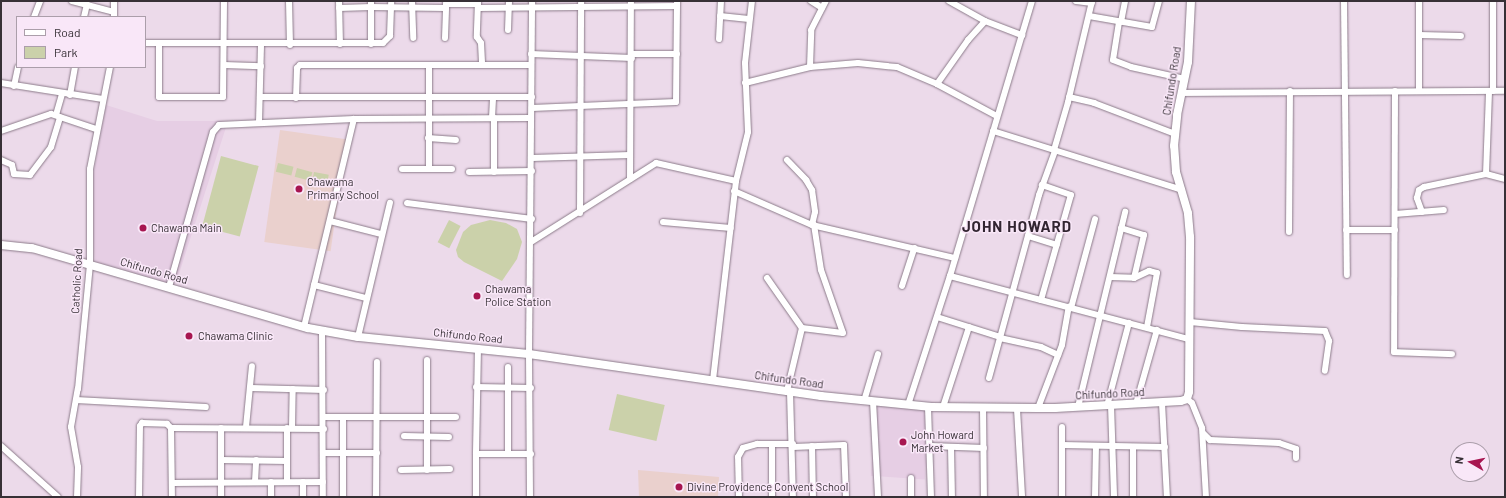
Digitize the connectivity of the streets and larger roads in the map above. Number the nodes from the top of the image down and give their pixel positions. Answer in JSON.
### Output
{"nodes":[{"id":1,"x":40,"y":1,"type":"edge"},
{"id":2,"x":72,"y":1,"type":"edge"},
{"id":3,"x":114,"y":1,"type":"edge"},
{"id":4,"x":224,"y":1,"type":"edge"},
{"id":5,"x":289,"y":1,"type":"edge"},
{"id":6,"x":339,"y":1,"type":"edge"},
{"id":7,"x":532,"y":1,"type":"edge"},
{"id":8,"x":721,"y":1,"type":"edge"},
{"id":9,"x":752,"y":1,"type":"edge"},
{"id":10,"x":811,"y":1,"type":"edge"},
{"id":11,"x":826,"y":1,"type":"edge"},
{"id":12,"x":949,"y":1,"type":"edge"},
{"id":13,"x":1032,"y":1,"type":"edge"},
{"id":14,"x":1076,"y":1,"type":"edge"},
{"id":15,"x":1125,"y":1,"type":"edge"},
{"id":16,"x":1159,"y":1,"type":"edge"},
{"id":17,"x":1191,"y":1,"type":"edge"},
{"id":18,"x":1344,"y":1,"type":"edge"},
{"id":19,"x":1419,"y":1,"type":"edge"},
{"id":20,"x":1493,"y":1,"type":"edge"},
{"id":21,"x":1092,"y":2,"type":"edge"},
{"id":22,"x":87,"y":4,"type":"junction"},
{"id":23,"x":371,"y":4,"type":"edge"},
{"id":24,"x":391,"y":4,"type":"edge"},
{"id":25,"x":412,"y":4,"type":"edge"},
{"id":26,"x":446,"y":4,"type":"edge"},
{"id":27,"x":478,"y":4,"type":"edge"},
{"id":28,"x":509,"y":4,"type":"edge"},
{"id":29,"x":582,"y":4,"type":"edge"},
{"id":30,"x":631,"y":4,"type":"edge"},
{"id":31,"x":677,"y":4,"type":"edge"},
{"id":32,"x":339,"y":8,"type":"junction"},
{"id":33,"x":532,"y":8,"type":"junction"},
{"id":34,"x":822,"y":8,"type":"junction"},
{"id":35,"x":114,"y":14,"type":"edge"},
{"id":36,"x":34,"y":16,"type":"edge"},
{"id":37,"x":84,"y":16,"type":"edge"},
{"id":38,"x":720,"y":16,"type":"junction"},
{"id":39,"x":1089,"y":16,"type":"junction"},
{"id":40,"x":749,"y":19,"type":"junction"},
{"id":41,"x":985,"y":21,"type":"junction"},
{"id":42,"x":1120,"y":22,"type":"junction"},
{"id":43,"x":508,"y":30,"type":"dead end"},
{"id":44,"x":1022,"y":35,"type":"junction"},
{"id":45,"x":1418,"y":36,"type":"junction"},
{"id":46,"x":1461,"y":36,"type":"dead end"},
{"id":47,"x":412,"y":38,"type":"dead end"},
{"id":48,"x":445,"y":38,"type":"dead end"},
{"id":49,"x":719,"y":39,"type":"dead end"},
{"id":50,"x":146,"y":43,"type":"edge"},
{"id":51,"x":158,"y":44,"type":"junction"},
{"id":52,"x":224,"y":44,"type":"junction"},
{"id":53,"x":340,"y":44,"type":"junction"},
{"id":54,"x":371,"y":44,"type":"junction"},
{"id":55,"x":262,"y":45,"type":"junction"},
{"id":56,"x":290,"y":45,"type":"junction"},
{"id":57,"x":531,"y":54,"type":"junction"},
{"id":58,"x":677,"y":54,"type":"junction"},
{"id":59,"x":632,"y":56,"type":"junction"},
{"id":60,"x":580,"y":57,"type":"junction"},
{"id":61,"x":224,"y":65,"type":"junction"},
{"id":62,"x":428,"y":65,"type":"junction"},
{"id":63,"x":482,"y":65,"type":"junction"},
{"id":64,"x":531,"y":65,"type":"junction"},
{"id":65,"x":261,"y":66,"type":"junction"},
{"id":66,"x":810,"y":67,"type":"junction"},
{"id":67,"x":18,"y":68,"type":"edge"},
{"id":68,"x":75,"y":68,"type":"edge"},
{"id":69,"x":110,"y":68,"type":"edge"},
{"id":70,"x":1185,"y":79,"type":"junction"},
{"id":71,"x":1,"y":83,"type":"edge"},
{"id":72,"x":745,"y":83,"type":"junction"},
{"id":73,"x":937,"y":84,"type":"junction"},
{"id":74,"x":14,"y":86,"type":"junction"},
{"id":75,"x":1290,"y":91,"type":"junction"},
{"id":76,"x":1344,"y":91,"type":"junction"},
{"id":77,"x":1395,"y":91,"type":"junction"},
{"id":78,"x":1419,"y":91,"type":"junction"},
{"id":79,"x":1491,"y":91,"type":"junction"},
{"id":80,"x":1505,"y":91,"type":"edge"},
{"id":81,"x":1181,"y":92,"type":"junction"},
{"id":82,"x":62,"y":94,"type":"junction"},
{"id":83,"x":70,"y":95,"type":"junction"},
{"id":84,"x":260,"y":97,"type":"junction"},
{"id":85,"x":428,"y":97,"type":"junction"},
{"id":86,"x":532,"y":97,"type":"junction"},
{"id":87,"x":1069,"y":97,"type":"junction"},
{"id":88,"x":296,"y":98,"type":"junction"},
{"id":89,"x":492,"y":98,"type":"junction"},
{"id":90,"x":103,"y":99,"type":"junction"},
{"id":91,"x":630,"y":105,"type":"junction"},
{"id":92,"x":581,"y":106,"type":"junction"},
{"id":93,"x":532,"y":108,"type":"junction"},
{"id":94,"x":58,"y":116,"type":"junction"},
{"id":95,"x":996,"y":116,"type":"junction"},
{"id":96,"x":428,"y":118,"type":"junction"},
{"id":97,"x":493,"y":118,"type":"junction"},
{"id":98,"x":531,"y":118,"type":"junction"},
{"id":99,"x":354,"y":119,"type":"junction"},
{"id":100,"x":259,"y":122,"type":"junction"},
{"id":101,"x":96,"y":129,"type":"junction"},
{"id":102,"x":1,"y":131,"type":"edge"},
{"id":103,"x":993,"y":131,"type":"junction"},
{"id":104,"x":1175,"y":134,"type":"junction"},
{"id":105,"x":428,"y":138,"type":"junction"},
{"id":106,"x":456,"y":140,"type":"dead end"},
{"id":107,"x":1054,"y":151,"type":"junction"},
{"id":108,"x":630,"y":155,"type":"junction"},
{"id":109,"x":580,"y":157,"type":"junction"},
{"id":110,"x":532,"y":158,"type":"junction"},
{"id":111,"x":1,"y":160,"type":"edge"},
{"id":112,"x":787,"y":160,"type":"dead end"},
{"id":113,"x":402,"y":168,"type":"dead end"},
{"id":114,"x":429,"y":168,"type":"junction"},
{"id":115,"x":452,"y":168,"type":"dead end"},
{"id":116,"x":532,"y":171,"type":"junction"},
{"id":117,"x":468,"y":172,"type":"dead end"},
{"id":118,"x":494,"y":172,"type":"junction"},
{"id":119,"x":1486,"y":174,"type":"junction"},
{"id":120,"x":630,"y":179,"type":"junction"},
{"id":121,"x":1505,"y":179,"type":"edge"},
{"id":122,"x":736,"y":181,"type":"junction"},
{"id":123,"x":1042,"y":185,"type":"junction"},
{"id":124,"x":1182,"y":190,"type":"junction"},
{"id":125,"x":734,"y":191,"type":"junction"},
{"id":126,"x":390,"y":203,"type":"dead end"},
{"id":127,"x":407,"y":203,"type":"dead end"},
{"id":128,"x":1444,"y":210,"type":"dead end"},
{"id":129,"x":1125,"y":212,"type":"dead end"},
{"id":130,"x":1422,"y":212,"type":"junction"},
{"id":131,"x":580,"y":213,"type":"junction"},
{"id":132,"x":1395,"y":214,"type":"junction"},
{"id":133,"x":532,"y":219,"type":"junction"},
{"id":134,"x":1095,"y":219,"type":"dead end"},
{"id":135,"x":330,"y":221,"type":"junction"},
{"id":136,"x":663,"y":222,"type":"dead end"},
{"id":137,"x":813,"y":225,"type":"junction"},
{"id":138,"x":731,"y":228,"type":"junction"},
{"id":139,"x":1121,"y":228,"type":"junction"},
{"id":140,"x":1346,"y":230,"type":"junction"},
{"id":141,"x":1395,"y":230,"type":"junction"},
{"id":142,"x":1289,"y":232,"type":"dead end"},
{"id":143,"x":381,"y":234,"type":"junction"},
{"id":144,"x":1028,"y":236,"type":"junction"},
{"id":145,"x":531,"y":242,"type":"junction"},
{"id":146,"x":1,"y":245,"type":"edge"},
{"id":147,"x":1057,"y":245,"type":"junction"},
{"id":148,"x":914,"y":248,"type":"junction"},
{"id":149,"x":955,"y":258,"type":"junction"},
{"id":150,"x":90,"y":265,"type":"junction"},
{"id":151,"x":1347,"y":275,"type":"dead end"},
{"id":152,"x":950,"y":276,"type":"junction"},
{"id":153,"x":1110,"y":277,"type":"junction"},
{"id":154,"x":767,"y":278,"type":"dead end"},
{"id":155,"x":1134,"y":278,"type":"junction"},
{"id":156,"x":314,"y":285,"type":"junction"},
{"id":157,"x":902,"y":286,"type":"dead end"},
{"id":158,"x":170,"y":287,"type":"junction"},
{"id":159,"x":1013,"y":293,"type":"junction"},
{"id":160,"x":366,"y":298,"type":"junction"},
{"id":161,"x":1041,"y":300,"type":"junction"},
{"id":162,"x":1070,"y":307,"type":"junction"},
{"id":163,"x":1100,"y":315,"type":"junction"},
{"id":164,"x":937,"y":317,"type":"junction"},
{"id":165,"x":1190,"y":322,"type":"junction"},
{"id":166,"x":1129,"y":323,"type":"junction"},
{"id":167,"x":304,"y":327,"type":"junction"},
{"id":168,"x":969,"y":327,"type":"junction"},
{"id":169,"x":1147,"y":327,"type":"junction"},
{"id":170,"x":802,"y":328,"type":"junction"},
{"id":171,"x":1157,"y":330,"type":"junction"},
{"id":172,"x":322,"y":332,"type":"junction"},
{"id":173,"x":358,"y":337,"type":"junction"},
{"id":174,"x":1000,"y":338,"type":"junction"},
{"id":175,"x":1189,"y":339,"type":"junction"},
{"id":176,"x":478,"y":348,"type":"junction"},
{"id":177,"x":529,"y":354,"type":"junction"},
{"id":178,"x":878,"y":354,"type":"dead end"},
{"id":179,"x":1452,"y":354,"type":"dead end"},
{"id":180,"x":1058,"y":355,"type":"junction"},
{"id":181,"x":426,"y":360,"type":"dead end"},
{"id":182,"x":377,"y":362,"type":"dead end"},
{"id":183,"x":252,"y":366,"type":"dead end"},
{"id":184,"x":508,"y":368,"type":"dead end"},
{"id":185,"x":1325,"y":371,"type":"dead end"},
{"id":186,"x":989,"y":378,"type":"dead end"},
{"id":187,"x":713,"y":380,"type":"junction"},
{"id":188,"x":476,"y":387,"type":"junction"},
{"id":189,"x":251,"y":388,"type":"junction"},
{"id":190,"x":508,"y":388,"type":"junction"},
{"id":191,"x":531,"y":388,"type":"junction"},
{"id":192,"x":293,"y":389,"type":"junction"},
{"id":193,"x":324,"y":390,"type":"junction"},
{"id":194,"x":789,"y":392,"type":"junction"},
{"id":195,"x":1187,"y":399,"type":"junction"},
{"id":196,"x":76,"y":400,"type":"junction"},
{"id":197,"x":869,"y":401,"type":"junction"},
{"id":198,"x":1162,"y":403,"type":"junction"},
{"id":199,"x":1136,"y":404,"type":"junction"},
{"id":200,"x":908,"y":405,"type":"junction"},
{"id":201,"x":1109,"y":406,"type":"junction"},
{"id":202,"x":206,"y":407,"type":"dead end"},
{"id":203,"x":928,"y":407,"type":"junction"},
{"id":204,"x":943,"y":407,"type":"junction"},
{"id":205,"x":1078,"y":407,"type":"junction"},
{"id":206,"x":983,"y":408,"type":"junction"},
{"id":207,"x":1038,"y":408,"type":"junction"},
{"id":208,"x":1017,"y":409,"type":"junction"},
{"id":209,"x":324,"y":417,"type":"junction"},
{"id":210,"x":343,"y":417,"type":"junction"},
{"id":211,"x":376,"y":417,"type":"junction"},
{"id":212,"x":427,"y":417,"type":"junction"},
{"id":213,"x":456,"y":417,"type":"dead end"},
{"id":214,"x":171,"y":428,"type":"junction"},
{"id":215,"x":221,"y":428,"type":"junction"},
{"id":216,"x":246,"y":428,"type":"junction"},
{"id":217,"x":290,"y":428,"type":"junction"},
{"id":218,"x":1062,"y":428,"type":"dead end"},
{"id":219,"x":324,"y":429,"type":"junction"},
{"id":220,"x":1202,"y":433,"type":"junction"},
{"id":221,"x":404,"y":436,"type":"dead end"},
{"id":222,"x":449,"y":436,"type":"dead end"},
{"id":223,"x":427,"y":437,"type":"junction"},
{"id":224,"x":772,"y":444,"type":"junction"},
{"id":225,"x":1062,"y":445,"type":"junction"},
{"id":226,"x":793,"y":446,"type":"junction"},
{"id":227,"x":812,"y":446,"type":"junction"},
{"id":228,"x":931,"y":446,"type":"junction"},
{"id":229,"x":1133,"y":446,"type":"junction"},
{"id":230,"x":951,"y":447,"type":"junction"},
{"id":231,"x":1096,"y":447,"type":"junction"},
{"id":232,"x":1114,"y":447,"type":"junction"},
{"id":233,"x":1165,"y":447,"type":"junction"},
{"id":234,"x":984,"y":448,"type":"junction"},
{"id":235,"x":2,"y":449,"type":"edge"},
{"id":236,"x":324,"y":453,"type":"junction"},
{"id":237,"x":343,"y":453,"type":"junction"},
{"id":238,"x":377,"y":453,"type":"junction"},
{"id":239,"x":476,"y":454,"type":"junction"},
{"id":240,"x":508,"y":454,"type":"junction"},
{"id":241,"x":531,"y":454,"type":"junction"},
{"id":242,"x":1296,"y":458,"type":"dead end"},
{"id":243,"x":221,"y":460,"type":"junction"},
{"id":244,"x":256,"y":460,"type":"junction"},
{"id":245,"x":287,"y":461,"type":"junction"},
{"id":246,"x":450,"y":469,"type":"dead end"},
{"id":247,"x":401,"y":470,"type":"dead end"},
{"id":248,"x":427,"y":470,"type":"junction"},
{"id":249,"x":911,"y":478,"type":"dead end"},
{"id":250,"x":221,"y":482,"type":"junction"},
{"id":251,"x":256,"y":482,"type":"junction"},
{"id":252,"x":271,"y":482,"type":"junction"},
{"id":253,"x":287,"y":482,"type":"junction"},
{"id":254,"x":303,"y":482,"type":"junction"},
{"id":255,"x":323,"y":482,"type":"junction"},
{"id":256,"x":172,"y":483,"type":"junction"},
{"id":257,"x":58,"y":497,"type":"edge"},
{"id":258,"x":77,"y":497,"type":"edge"},
{"id":259,"x":139,"y":497,"type":"edge"},
{"id":260,"x":172,"y":497,"type":"edge"},
{"id":261,"x":221,"y":497,"type":"edge"},
{"id":262,"x":271,"y":497,"type":"edge"},
{"id":263,"x":303,"y":497,"type":"edge"},
{"id":264,"x":323,"y":497,"type":"edge"},
{"id":265,"x":343,"y":497,"type":"edge"},
{"id":266,"x":376,"y":497,"type":"edge"},
{"id":267,"x":476,"y":497,"type":"edge"},
{"id":268,"x":530,"y":497,"type":"edge"},
{"id":269,"x":739,"y":497,"type":"edge"},
{"id":270,"x":772,"y":497,"type":"edge"},
{"id":271,"x":793,"y":497,"type":"edge"},
{"id":272,"x":813,"y":497,"type":"edge"},
{"id":273,"x":846,"y":497,"type":"edge"},
{"id":274,"x":878,"y":497,"type":"edge"},
{"id":275,"x":911,"y":497,"type":"edge"},
{"id":276,"x":931,"y":497,"type":"edge"},
{"id":277,"x":952,"y":497,"type":"edge"},
{"id":278,"x":984,"y":497,"type":"edge"},
{"id":279,"x":1022,"y":497,"type":"edge"},
{"id":280,"x":1062,"y":497,"type":"edge"},
{"id":281,"x":1095,"y":497,"type":"edge"},
{"id":282,"x":1114,"y":497,"type":"edge"},
{"id":283,"x":1133,"y":497,"type":"edge"},
{"id":284,"x":1168,"y":497,"type":"edge"},
{"id":285,"x":1206,"y":497,"type":"edge"}],
"edges":[{"from":1,"to":36,"type":"street"},
{"from":2,"to":22,"type":"street"},
{"from":3,"to":35,"type":"street"},
{"from":4,"to":52,"type":"street"},
{"from":5,"to":56,"type":"street"},
{"from":6,"to":32,"type":"street"},
{"from":7,"to":33,"type":"street"},
{"from":8,"to":38,"type":"street"},
{"from":9,"to":40,"type":"street"},
{"from":10,"to":34,"type":"street"},
{"from":11,"to":34,"type":"street"},
{"from":12,"to":41,"type":"street"},
{"from":13,"to":44,"type":"street"},
{"from":14,"to":21,"type":"street"},
{"from":15,"to":42,"type":"street"},
{"from":16,"to":42,"type":"street"},
{"from":17,"to":70,"type":"street","name":"Chifundo Road"},
{"from":18,"to":76,"type":"street"},
{"from":19,"to":45,"type":"street"},
{"from":20,"to":79,"type":"street"},
{"from":21,"to":39,"type":"street"},
{"from":22,"to":35,"type":"street"},
{"from":22,"to":37,"type":"street"},
{"from":23,"to":24,"type":"street"},
{"from":23,"to":32,"type":"street"},
{"from":23,"to":54,"type":"street"},
{"from":24,"to":25,"type":"street"},
{"from":24,"to":54,"type":"street"},
{"from":25,"to":26,"type":"street"},
{"from":25,"to":47,"type":"street"},
{"from":26,"to":27,"type":"street"},
{"from":26,"to":48,"type":"street"},
{"from":27,"to":28,"type":"street"},
{"from":27,"to":63,"type":"street"},
{"from":28,"to":33,"type":"street"},
{"from":28,"to":43,"type":"street"},
{"from":29,"to":30,"type":"street"},
{"from":29,"to":33,"type":"street"},
{"from":29,"to":60,"type":"street"},
{"from":30,"to":31,"type":"street"},
{"from":30,"to":59,"type":"street"},
{"from":31,"to":58,"type":"street"},
{"from":32,"to":53,"type":"street"},
{"from":33,"to":57,"type":"street"},
{"from":34,"to":66,"type":"street"},
{"from":38,"to":40,"type":"street"},
{"from":38,"to":49,"type":"street"},
{"from":39,"to":42,"type":"street"},
{"from":39,"to":87,"type":"street"},
{"from":40,"to":72,"type":"street"},
{"from":41,"to":44,"type":"street"},
{"from":41,"to":73,"type":"street"},
{"from":42,"to":70,"type":"street"},
{"from":44,"to":95,"type":"street"},
{"from":45,"to":46,"type":"street"},
{"from":45,"to":78,"type":"street"},
{"from":50,"to":51,"type":"street"},
{"from":51,"to":52,"type":"street"},
{"from":51,"to":61,"type":"street"},
{"from":52,"to":55,"type":"street"},
{"from":52,"to":61,"type":"street"},
{"from":53,"to":54,"type":"street"},
{"from":53,"to":56,"type":"street"},
{"from":55,"to":56,"type":"street"},
{"from":55,"to":65,"type":"street"},
{"from":57,"to":60,"type":"street"},
{"from":57,"to":64,"type":"street"},
{"from":58,"to":59,"type":"street"},
{"from":58,"to":91,"type":"street"},
{"from":59,"to":60,"type":"street"},
{"from":59,"to":91,"type":"street"},
{"from":60,"to":92,"type":"street"},
{"from":61,"to":65,"type":"street"},
{"from":62,"to":63,"type":"street"},
{"from":62,"to":85,"type":"street"},
{"from":62,"to":88,"type":"street"},
{"from":63,"to":64,"type":"street"},
{"from":64,"to":86,"type":"street"},
{"from":65,"to":84,"type":"street"},
{"from":66,"to":72,"type":"street"},
{"from":66,"to":73,"type":"street"},
{"from":67,"to":74,"type":"street"},
{"from":68,"to":83,"type":"street"},
{"from":69,"to":90,"type":"street","name":"Catholic Road"},
{"from":70,"to":81,"type":"street","name":"Chifundo Road"},
{"from":71,"to":74,"type":"street"},
{"from":72,"to":122,"type":"street"},
{"from":73,"to":95,"type":"street"},
{"from":74,"to":82,"type":"street"},
{"from":75,"to":76,"type":"street"},
{"from":75,"to":81,"type":"street"},
{"from":75,"to":142,"type":"street"},
{"from":76,"to":77,"type":"street"},
{"from":76,"to":140,"type":"street"},
{"from":77,"to":78,"type":"street"},
{"from":77,"to":132,"type":"street"},
{"from":78,"to":79,"type":"street"},
{"from":79,"to":80,"type":"street"},
{"from":79,"to":119,"type":"street"},
{"from":81,"to":104,"type":"street","name":"Chifundo Road"},
{"from":82,"to":83,"type":"street"},
{"from":82,"to":94,"type":"street"},
{"from":83,"to":90,"type":"street"},
{"from":84,"to":88,"type":"street"},
{"from":84,"to":100,"type":"street"},
{"from":85,"to":88,"type":"street"},
{"from":85,"to":89,"type":"street"},
{"from":85,"to":96,"type":"street"},
{"from":86,"to":89,"type":"street"},
{"from":86,"to":93,"type":"street"},
{"from":87,"to":104,"type":"street"},
{"from":87,"to":107,"type":"street"},
{"from":89,"to":97,"type":"street"},
{"from":90,"to":101,"type":"street","name":"Catholic Road"},
{"from":91,"to":92,"type":"street"},
{"from":91,"to":108,"type":"street"},
{"from":92,"to":93,"type":"street"},
{"from":92,"to":109,"type":"street"},
{"from":93,"to":98,"type":"street"},
{"from":94,"to":101,"type":"street"},
{"from":94,"to":102,"type":"street"},
{"from":94,"to":111,"type":"street"},
{"from":95,"to":103,"type":"street"},
{"from":96,"to":97,"type":"street"},
{"from":96,"to":99,"type":"street"},
{"from":96,"to":105,"type":"street"},
{"from":97,"to":98,"type":"street"},
{"from":97,"to":118,"type":"street"},
{"from":98,"to":110,"type":"street"},
{"from":99,"to":100,"type":"street"},
{"from":99,"to":135,"type":"street"},
{"from":100,"to":158,"type":"street"},
{"from":101,"to":150,"type":"street","name":"Catholic Road"},
{"from":103,"to":107,"type":"street"},
{"from":103,"to":149,"type":"street"},
{"from":104,"to":124,"type":"street","name":"Chifundo Road"},
{"from":105,"to":106,"type":"street"},
{"from":105,"to":114,"type":"street"},
{"from":107,"to":123,"type":"street"},
{"from":107,"to":124,"type":"street"},
{"from":108,"to":109,"type":"street"},
{"from":108,"to":120,"type":"street"},
{"from":109,"to":110,"type":"street"},
{"from":109,"to":131,"type":"street"},
{"from":110,"to":116,"type":"street"},
{"from":112,"to":137,"type":"street"},
{"from":113,"to":114,"type":"street"},
{"from":114,"to":115,"type":"street"},
{"from":116,"to":118,"type":"street"},
{"from":116,"to":133,"type":"street"},
{"from":117,"to":118,"type":"street"},
{"from":119,"to":121,"type":"street"},
{"from":119,"to":130,"type":"street"},
{"from":120,"to":122,"type":"street"},
{"from":120,"to":131,"type":"street"},
{"from":122,"to":125,"type":"street"},
{"from":123,"to":144,"type":"street"},
{"from":123,"to":147,"type":"street"},
{"from":124,"to":165,"type":"street","name":"Chifundo Road"},
{"from":125,"to":137,"type":"street"},
{"from":125,"to":138,"type":"street"},
{"from":126,"to":143,"type":"street"},
{"from":127,"to":133,"type":"street"},
{"from":128,"to":130,"type":"street"},
{"from":129,"to":139,"type":"street"},
{"from":130,"to":132,"type":"street"},
{"from":131,"to":145,"type":"street"},
{"from":132,"to":141,"type":"street"},
{"from":133,"to":145,"type":"street"},
{"from":134,"to":162,"type":"street"},
{"from":135,"to":143,"type":"street"},
{"from":135,"to":156,"type":"street"},
{"from":136,"to":138,"type":"street"},
{"from":137,"to":148,"type":"street"},
{"from":137,"to":170,"type":"street"},
{"from":138,"to":187,"type":"street"},
{"from":139,"to":153,"type":"street"},
{"from":139,"to":155,"type":"street"},
{"from":140,"to":141,"type":"street"},
{"from":140,"to":151,"type":"street"},
{"from":141,"to":179,"type":"street"},
{"from":143,"to":160,"type":"street"},
{"from":144,"to":147,"type":"street"},
{"from":144,"to":159,"type":"street"},
{"from":145,"to":177,"type":"street"},
{"from":146,"to":150,"type":"street","name":"Chifundo Road"},
{"from":147,"to":161,"type":"street"},
{"from":148,"to":149,"type":"street"},
{"from":148,"to":157,"type":"street"},
{"from":149,"to":152,"type":"street"},
{"from":150,"to":158,"type":"street","name":"Chifundo Road"},
{"from":150,"to":196,"type":"street","name":"Catholic Road"},
{"from":152,"to":159,"type":"street"},
{"from":152,"to":164,"type":"street"},
{"from":153,"to":155,"type":"street"},
{"from":153,"to":163,"type":"street"},
{"from":154,"to":170,"type":"street"},
{"from":155,"to":169,"type":"street"},
{"from":156,"to":160,"type":"street"},
{"from":156,"to":167,"type":"street"},
{"from":158,"to":167,"type":"street","name":"Chifundo Road"},
{"from":159,"to":161,"type":"street"},
{"from":159,"to":174,"type":"street"},
{"from":160,"to":173,"type":"street"},
{"from":161,"to":162,"type":"street"},
{"from":162,"to":163,"type":"street"},
{"from":162,"to":180,"type":"street"},
{"from":163,"to":166,"type":"street"},
{"from":163,"to":205,"type":"street"},
{"from":164,"to":168,"type":"street"},
{"from":164,"to":200,"type":"street"},
{"from":165,"to":175,"type":"street","name":"Chifundo Road"},
{"from":165,"to":185,"type":"street"},
{"from":166,"to":169,"type":"street"},
{"from":166,"to":201,"type":"street"},
{"from":167,"to":172,"type":"street","name":"Chifundo Road"},
{"from":168,"to":174,"type":"street"},
{"from":168,"to":204,"type":"street"},
{"from":169,"to":171,"type":"street"},
{"from":170,"to":194,"type":"street"},
{"from":171,"to":175,"type":"street"},
{"from":171,"to":199,"type":"street"},
{"from":172,"to":173,"type":"street","name":"Chifundo Road"},
{"from":172,"to":193,"type":"street"},
{"from":173,"to":176,"type":"street","name":"Chifundo Road"},
{"from":174,"to":180,"type":"street"},
{"from":174,"to":186,"type":"street"},
{"from":175,"to":195,"type":"street","name":"Chifundo Road"},
{"from":176,"to":177,"type":"street","name":"Chifundo Road"},
{"from":176,"to":188,"type":"street"},
{"from":177,"to":187,"type":"street","name":"Chifundo Road"},
{"from":177,"to":191,"type":"street"},
{"from":178,"to":197,"type":"street"},
{"from":180,"to":207,"type":"street"},
{"from":181,"to":212,"type":"street"},
{"from":182,"to":211,"type":"street"},
{"from":183,"to":189,"type":"street"},
{"from":184,"to":190,"type":"street"},
{"from":187,"to":194,"type":"street","name":"Chifundo Road"},
{"from":188,"to":190,"type":"street"},
{"from":188,"to":239,"type":"street"},
{"from":189,"to":192,"type":"street"},
{"from":189,"to":216,"type":"street"},
{"from":190,"to":191,"type":"street"},
{"from":190,"to":240,"type":"street"},
{"from":191,"to":241,"type":"street"},
{"from":192,"to":193,"type":"street"},
{"from":192,"to":217,"type":"street"},
{"from":193,"to":209,"type":"street"},
{"from":194,"to":197,"type":"street","name":"Chifundo Road"},
{"from":194,"to":226,"type":"street"},
{"from":195,"to":198,"type":"street","name":"Chifundo Road"},
{"from":195,"to":220,"type":"street"},
{"from":196,"to":202,"type":"street"},
{"from":196,"to":258,"type":"street","name":"Catholic Road"},
{"from":197,"to":200,"type":"street","name":"Chifundo Road"},
{"from":197,"to":274,"type":"street"},
{"from":198,"to":199,"type":"street","name":"Chifundo Road"},
{"from":198,"to":233,"type":"street"},
{"from":199,"to":201,"type":"street","name":"Chifundo Road"},
{"from":200,"to":203,"type":"street","name":"Chifundo Road"},
{"from":201,"to":205,"type":"street","name":"Chifundo Road"},
{"from":201,"to":232,"type":"street"},
{"from":203,"to":204,"type":"street","name":"Chifundo Road"},
{"from":203,"to":228,"type":"street"},
{"from":204,"to":206,"type":"street","name":"Chifundo Road"},
{"from":205,"to":207,"type":"street","name":"Chifundo Road"},
{"from":206,"to":208,"type":"street","name":"Chifundo Road"},
{"from":206,"to":234,"type":"street"},
{"from":207,"to":208,"type":"street","name":"Chifundo Road"},
{"from":208,"to":279,"type":"street"},
{"from":209,"to":210,"type":"street"},
{"from":209,"to":219,"type":"street"},
{"from":210,"to":211,"type":"street"},
{"from":210,"to":237,"type":"street"},
{"from":211,"to":212,"type":"street"},
{"from":211,"to":238,"type":"street"},
{"from":212,"to":213,"type":"street"},
{"from":212,"to":223,"type":"street"},
{"from":214,"to":215,"type":"street"},
{"from":214,"to":256,"type":"street"},
{"from":214,"to":259,"type":"street"},
{"from":215,"to":216,"type":"street"},
{"from":215,"to":243,"type":"street"},
{"from":216,"to":217,"type":"street"},
{"from":217,"to":219,"type":"street"},
{"from":217,"to":245,"type":"street"},
{"from":218,"to":225,"type":"street"},
{"from":219,"to":236,"type":"street"},
{"from":220,"to":242,"type":"street"},
{"from":220,"to":285,"type":"street"},
{"from":221,"to":223,"type":"street"},
{"from":222,"to":223,"type":"street"},
{"from":223,"to":248,"type":"street"},
{"from":224,"to":226,"type":"street"},
{"from":224,"to":269,"type":"street"},
{"from":224,"to":270,"type":"street"},
{"from":225,"to":231,"type":"street"},
{"from":225,"to":280,"type":"street"},
{"from":226,"to":227,"type":"street"},
{"from":226,"to":271,"type":"street"},
{"from":227,"to":272,"type":"street"},
{"from":227,"to":273,"type":"street"},
{"from":228,"to":230,"type":"street"},
{"from":228,"to":276,"type":"street"},
{"from":229,"to":232,"type":"street"},
{"from":229,"to":233,"type":"street"},
{"from":229,"to":283,"type":"street"},
{"from":230,"to":234,"type":"street"},
{"from":230,"to":277,"type":"street"},
{"from":231,"to":232,"type":"street"},
{"from":231,"to":281,"type":"street"},
{"from":232,"to":282,"type":"street"},
{"from":233,"to":284,"type":"street"},
{"from":234,"to":278,"type":"street"},
{"from":235,"to":257,"type":"street"},
{"from":236,"to":237,"type":"street"},
{"from":236,"to":255,"type":"street"},
{"from":237,"to":238,"type":"street"},
{"from":237,"to":265,"type":"street"},
{"from":238,"to":266,"type":"street"},
{"from":239,"to":240,"type":"street"},
{"from":239,"to":267,"type":"street"},
{"from":240,"to":241,"type":"street"},
{"from":241,"to":268,"type":"street"},
{"from":243,"to":244,"type":"street"},
{"from":243,"to":250,"type":"street"},
{"from":244,"to":245,"type":"street"},
{"from":244,"to":251,"type":"street"},
{"from":245,"to":253,"type":"street"},
{"from":246,"to":248,"type":"street"},
{"from":247,"to":248,"type":"street"},
{"from":249,"to":275,"type":"street"},
{"from":250,"to":251,"type":"street"},
{"from":250,"to":256,"type":"street"},
{"from":250,"to":261,"type":"street"},
{"from":251,"to":252,"type":"street"},
{"from":252,"to":253,"type":"street"},
{"from":252,"to":262,"type":"street"},
{"from":253,"to":254,"type":"street"},
{"from":254,"to":255,"type":"street"},
{"from":254,"to":263,"type":"street"},
{"from":255,"to":264,"type":"street"},
{"from":256,"to":260,"type":"street"}]}
